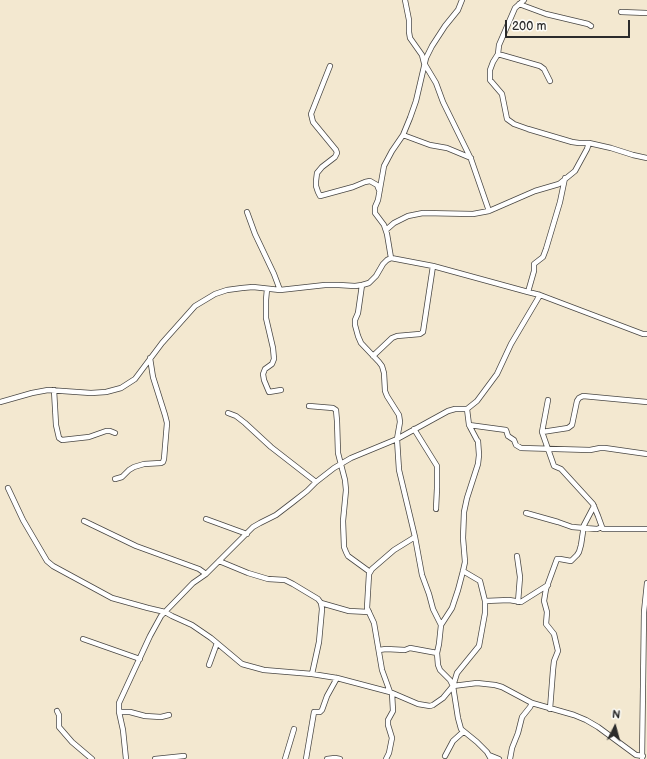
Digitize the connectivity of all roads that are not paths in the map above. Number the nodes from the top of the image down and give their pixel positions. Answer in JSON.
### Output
{"nodes":[{"id":1,"x":405,"y":0,"type":"edge"},
{"id":2,"x":462,"y":0,"type":"edge"},
{"id":3,"x":524,"y":0,"type":"edge"},
{"id":4,"x":519,"y":4,"type":"junction"},
{"id":5,"x":621,"y":12,"type":"dead end"},
{"id":6,"x":647,"y":13,"type":"edge"},
{"id":7,"x":592,"y":26,"type":"dead end"},
{"id":8,"x":498,"y":54,"type":"junction"},
{"id":9,"x":424,"y":64,"type":"junction"},
{"id":10,"x":330,"y":66,"type":"dead end"},
{"id":11,"x":550,"y":81,"type":"dead end"},
{"id":12,"x":403,"y":135,"type":"junction"},
{"id":13,"x":589,"y":143,"type":"junction"},
{"id":14,"x":471,"y":158,"type":"junction"},
{"id":15,"x":647,"y":158,"type":"edge"},
{"id":16,"x":565,"y":178,"type":"junction"},
{"id":17,"x":379,"y":190,"type":"junction"},
{"id":18,"x":489,"y":211,"type":"junction"},
{"id":19,"x":247,"y":212,"type":"dead end"},
{"id":20,"x":386,"y":230,"type":"junction"},
{"id":21,"x":392,"y":258,"type":"junction"},
{"id":22,"x":433,"y":266,"type":"junction"},
{"id":23,"x":362,"y":285,"type":"junction"},
{"id":24,"x":267,"y":289,"type":"junction"},
{"id":25,"x":280,"y":290,"type":"junction"},
{"id":26,"x":528,"y":292,"type":"junction"},
{"id":27,"x":540,"y":295,"type":"junction"},
{"id":28,"x":647,"y":334,"type":"edge"},
{"id":29,"x":373,"y":356,"type":"junction"},
{"id":30,"x":150,"y":358,"type":"junction"},
{"id":31,"x":54,"y":390,"type":"junction"},
{"id":32,"x":281,"y":390,"type":"dead end"},
{"id":33,"x":548,"y":400,"type":"dead end"},
{"id":34,"x":0,"y":402,"type":"edge"},
{"id":35,"x":647,"y":402,"type":"edge"},
{"id":36,"x":308,"y":406,"type":"dead end"},
{"id":37,"x":467,"y":409,"type":"junction"},
{"id":38,"x":228,"y":413,"type":"dead end"},
{"id":39,"x":468,"y":425,"type":"junction"},
{"id":40,"x":414,"y":429,"type":"junction"},
{"id":41,"x":542,"y":432,"type":"junction"},
{"id":42,"x":115,"y":433,"type":"dead end"},
{"id":43,"x":397,"y":439,"type":"junction"},
{"id":44,"x":548,"y":449,"type":"junction"},
{"id":45,"x":647,"y":454,"type":"edge"},
{"id":46,"x":340,"y":464,"type":"junction"},
{"id":47,"x":115,"y":479,"type":"dead end"},
{"id":48,"x":316,"y":482,"type":"junction"},
{"id":49,"x":8,"y":488,"type":"dead end"},
{"id":50,"x":594,"y":506,"type":"junction"},
{"id":51,"x":436,"y":509,"type":"dead end"},
{"id":52,"x":526,"y":513,"type":"dead end"},
{"id":53,"x":206,"y":518,"type":"dead end"},
{"id":54,"x":84,"y":521,"type":"dead end"},
{"id":55,"x":602,"y":527,"type":"junction"},
{"id":56,"x":583,"y":528,"type":"junction"},
{"id":57,"x":647,"y":529,"type":"edge"},
{"id":58,"x":247,"y":534,"type":"junction"},
{"id":59,"x":415,"y":537,"type":"junction"},
{"id":60,"x":517,"y":556,"type":"dead end"},
{"id":61,"x":219,"y":561,"type":"junction"},
{"id":62,"x":463,"y":571,"type":"junction"},
{"id":63,"x":370,"y":572,"type":"junction"},
{"id":64,"x":206,"y":574,"type":"junction"},
{"id":65,"x":647,"y":582,"type":"edge"},
{"id":66,"x":548,"y":585,"type":"junction"},
{"id":67,"x":485,"y":601,"type":"junction"},
{"id":68,"x":518,"y":602,"type":"junction"},
{"id":69,"x":321,"y":603,"type":"junction"},
{"id":70,"x":166,"y":612,"type":"junction"},
{"id":71,"x":369,"y":612,"type":"junction"},
{"id":72,"x":441,"y":625,"type":"junction"},
{"id":73,"x":83,"y":639,"type":"dead end"},
{"id":74,"x":217,"y":643,"type":"junction"},
{"id":75,"x":379,"y":650,"type":"junction"},
{"id":76,"x":437,"y":653,"type":"junction"},
{"id":77,"x":140,"y":659,"type":"junction"},
{"id":78,"x":209,"y":665,"type":"dead end"},
{"id":79,"x":312,"y":674,"type":"junction"},
{"id":80,"x":337,"y":678,"type":"junction"},
{"id":81,"x":453,"y":686,"type":"junction"},
{"id":82,"x":391,"y":692,"type":"junction"},
{"id":83,"x":532,"y":703,"type":"junction"},
{"id":84,"x":550,"y":709,"type":"junction"},
{"id":85,"x":57,"y":710,"type":"dead end"},
{"id":86,"x":119,"y":712,"type":"junction"},
{"id":87,"x":169,"y":715,"type":"dead end"},
{"id":88,"x":294,"y":729,"type":"dead end"},
{"id":89,"x":463,"y":732,"type":"junction"},
{"id":90,"x":184,"y":756,"type":"dead end"},
{"id":91,"x":445,"y":756,"type":"dead end"},
{"id":92,"x":490,"y":757,"type":"edge"},
{"id":93,"x":642,"y":758,"type":"edge"},
{"id":94,"x":92,"y":759,"type":"edge"},
{"id":95,"x":126,"y":759,"type":"edge"},
{"id":96,"x":155,"y":759,"type":"edge"},
{"id":97,"x":285,"y":759,"type":"edge"},
{"id":98,"x":306,"y":759,"type":"edge"},
{"id":99,"x":327,"y":759,"type":"edge"},
{"id":100,"x":340,"y":759,"type":"edge"},
{"id":101,"x":386,"y":759,"type":"edge"},
{"id":102,"x":499,"y":759,"type":"edge"},
{"id":103,"x":510,"y":759,"type":"edge"}],
"edges":[{"from":1,"to":9,"type":"street"},
{"from":2,"to":9,"type":"street"},
{"from":3,"to":4,"type":"street"},
{"from":4,"to":7,"type":"street"},
{"from":4,"to":8,"type":"street"},
{"from":5,"to":6,"type":"street"},
{"from":8,"to":11,"type":"street"},
{"from":8,"to":13,"type":"street"},
{"from":9,"to":12,"type":"street"},
{"from":9,"to":14,"type":"street"},
{"from":10,"to":17,"type":"street"},
{"from":12,"to":14,"type":"street"},
{"from":12,"to":17,"type":"street"},
{"from":13,"to":15,"type":"street"},
{"from":13,"to":16,"type":"street"},
{"from":14,"to":18,"type":"street"},
{"from":16,"to":18,"type":"street"},
{"from":16,"to":26,"type":"street"},
{"from":17,"to":20,"type":"street"},
{"from":18,"to":20,"type":"street"},
{"from":19,"to":25,"type":"street"},
{"from":20,"to":21,"type":"street"},
{"from":21,"to":22,"type":"street"},
{"from":21,"to":23,"type":"street"},
{"from":22,"to":26,"type":"street"},
{"from":22,"to":29,"type":"street"},
{"from":23,"to":25,"type":"street"},
{"from":23,"to":29,"type":"street"},
{"from":24,"to":25,"type":"street"},
{"from":24,"to":30,"type":"street"},
{"from":24,"to":32,"type":"street"},
{"from":26,"to":27,"type":"street"},
{"from":27,"to":28,"type":"street"},
{"from":27,"to":37,"type":"street"},
{"from":29,"to":43,"type":"street"},
{"from":30,"to":31,"type":"street"},
{"from":30,"to":47,"type":"street"},
{"from":31,"to":34,"type":"street"},
{"from":31,"to":42,"type":"street"},
{"from":33,"to":41,"type":"street"},
{"from":35,"to":41,"type":"street"},
{"from":36,"to":46,"type":"street"},
{"from":37,"to":39,"type":"street"},
{"from":37,"to":40,"type":"street"},
{"from":38,"to":48,"type":"street"},
{"from":39,"to":44,"type":"street"},
{"from":39,"to":62,"type":"street"},
{"from":40,"to":43,"type":"street"},
{"from":40,"to":51,"type":"street"},
{"from":41,"to":44,"type":"street"},
{"from":43,"to":46,"type":"street"},
{"from":43,"to":59,"type":"street"},
{"from":44,"to":45,"type":"street"},
{"from":44,"to":50,"type":"street"},
{"from":46,"to":48,"type":"street"},
{"from":46,"to":63,"type":"street"},
{"from":48,"to":58,"type":"street"},
{"from":49,"to":70,"type":"street"},
{"from":50,"to":55,"type":"street"},
{"from":50,"to":56,"type":"street"},
{"from":52,"to":56,"type":"street"},
{"from":53,"to":58,"type":"street"},
{"from":54,"to":64,"type":"street"},
{"from":55,"to":56,"type":"street"},
{"from":55,"to":57,"type":"street"},
{"from":56,"to":66,"type":"street"},
{"from":58,"to":61,"type":"street"},
{"from":59,"to":63,"type":"street"},
{"from":59,"to":72,"type":"street"},
{"from":60,"to":68,"type":"street"},
{"from":61,"to":64,"type":"street"},
{"from":61,"to":69,"type":"street"},
{"from":62,"to":67,"type":"street"},
{"from":62,"to":72,"type":"street"},
{"from":63,"to":71,"type":"street"},
{"from":64,"to":70,"type":"street"},
{"from":65,"to":93,"type":"street"},
{"from":66,"to":68,"type":"street"},
{"from":66,"to":84,"type":"street"},
{"from":67,"to":68,"type":"street"},
{"from":67,"to":81,"type":"street"},
{"from":69,"to":71,"type":"street"},
{"from":69,"to":79,"type":"street"},
{"from":70,"to":74,"type":"street"},
{"from":70,"to":77,"type":"street"},
{"from":71,"to":75,"type":"street"},
{"from":72,"to":76,"type":"street"},
{"from":73,"to":77,"type":"street"},
{"from":74,"to":78,"type":"street"},
{"from":74,"to":79,"type":"street"},
{"from":75,"to":76,"type":"street"},
{"from":75,"to":82,"type":"street"},
{"from":76,"to":81,"type":"street"},
{"from":77,"to":86,"type":"street"},
{"from":79,"to":80,"type":"street"},
{"from":80,"to":82,"type":"street"},
{"from":80,"to":98,"type":"street"},
{"from":81,"to":82,"type":"street"},
{"from":81,"to":83,"type":"street"},
{"from":81,"to":89,"type":"street"},
{"from":82,"to":101,"type":"street"},
{"from":83,"to":84,"type":"street"},
{"from":83,"to":103,"type":"street"},
{"from":84,"to":93,"type":"street"},
{"from":85,"to":94,"type":"street"},
{"from":86,"to":87,"type":"street"},
{"from":86,"to":95,"type":"street"},
{"from":88,"to":97,"type":"street"},
{"from":89,"to":91,"type":"street"},
{"from":89,"to":92,"type":"street"},
{"from":90,"to":96,"type":"street"},
{"from":92,"to":102,"type":"street"},
{"from":99,"to":100,"type":"street"}]}
